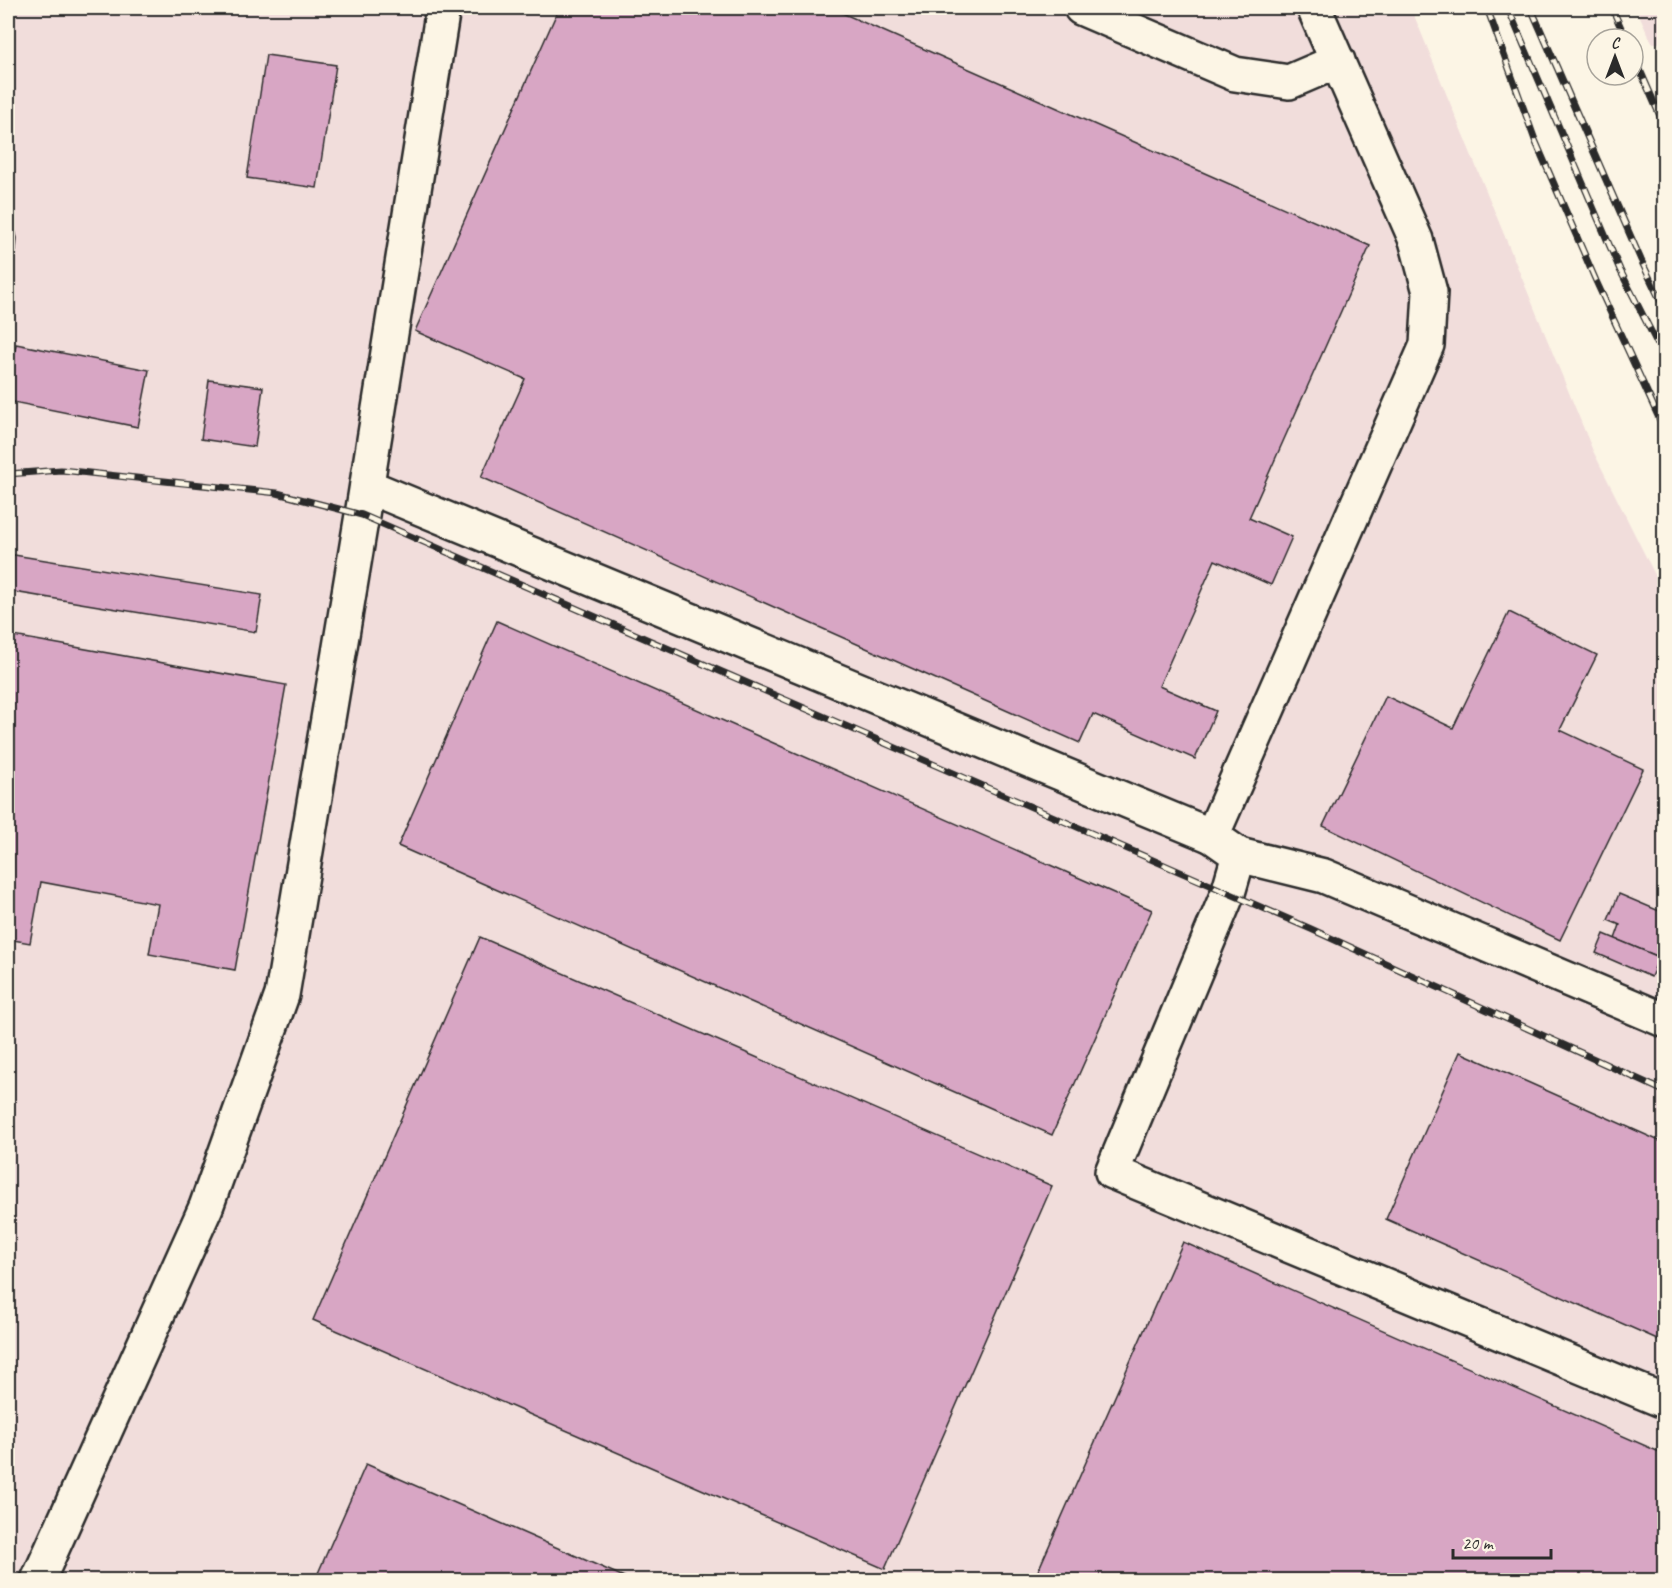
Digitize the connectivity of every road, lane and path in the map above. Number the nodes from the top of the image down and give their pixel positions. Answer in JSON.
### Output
{"nodes":[{"id":1,"x":443,"y":8,"type":"edge"},
{"id":2,"x":1081,"y":8,"type":"edge"},
{"id":3,"x":1314,"y":8,"type":"edge"},
{"id":4,"x":1338,"y":61,"type":"junction"},
{"id":5,"x":367,"y":486,"type":"junction"},
{"id":6,"x":1212,"y":836,"type":"junction"},
{"id":7,"x":1239,"y":855,"type":"junction"},
{"id":8,"x":1665,"y":1020,"type":"edge"},
{"id":9,"x":1665,"y":1401,"type":"edge"},
{"id":10,"x":38,"y":1581,"type":"edge"}],
"edges":[{"from":1,"to":5,"type":"lane"},
{"from":2,"to":4,"type":"lane"},
{"from":3,"to":4,"type":"lane"},
{"from":4,"to":6,"type":"lane"},
{"from":5,"to":6,"type":"lane"},
{"from":5,"to":10,"type":"lane"},
{"from":6,"to":7,"type":"lane"},
{"from":7,"to":8,"type":"lane"},
{"from":7,"to":9,"type":"lane"}]}
